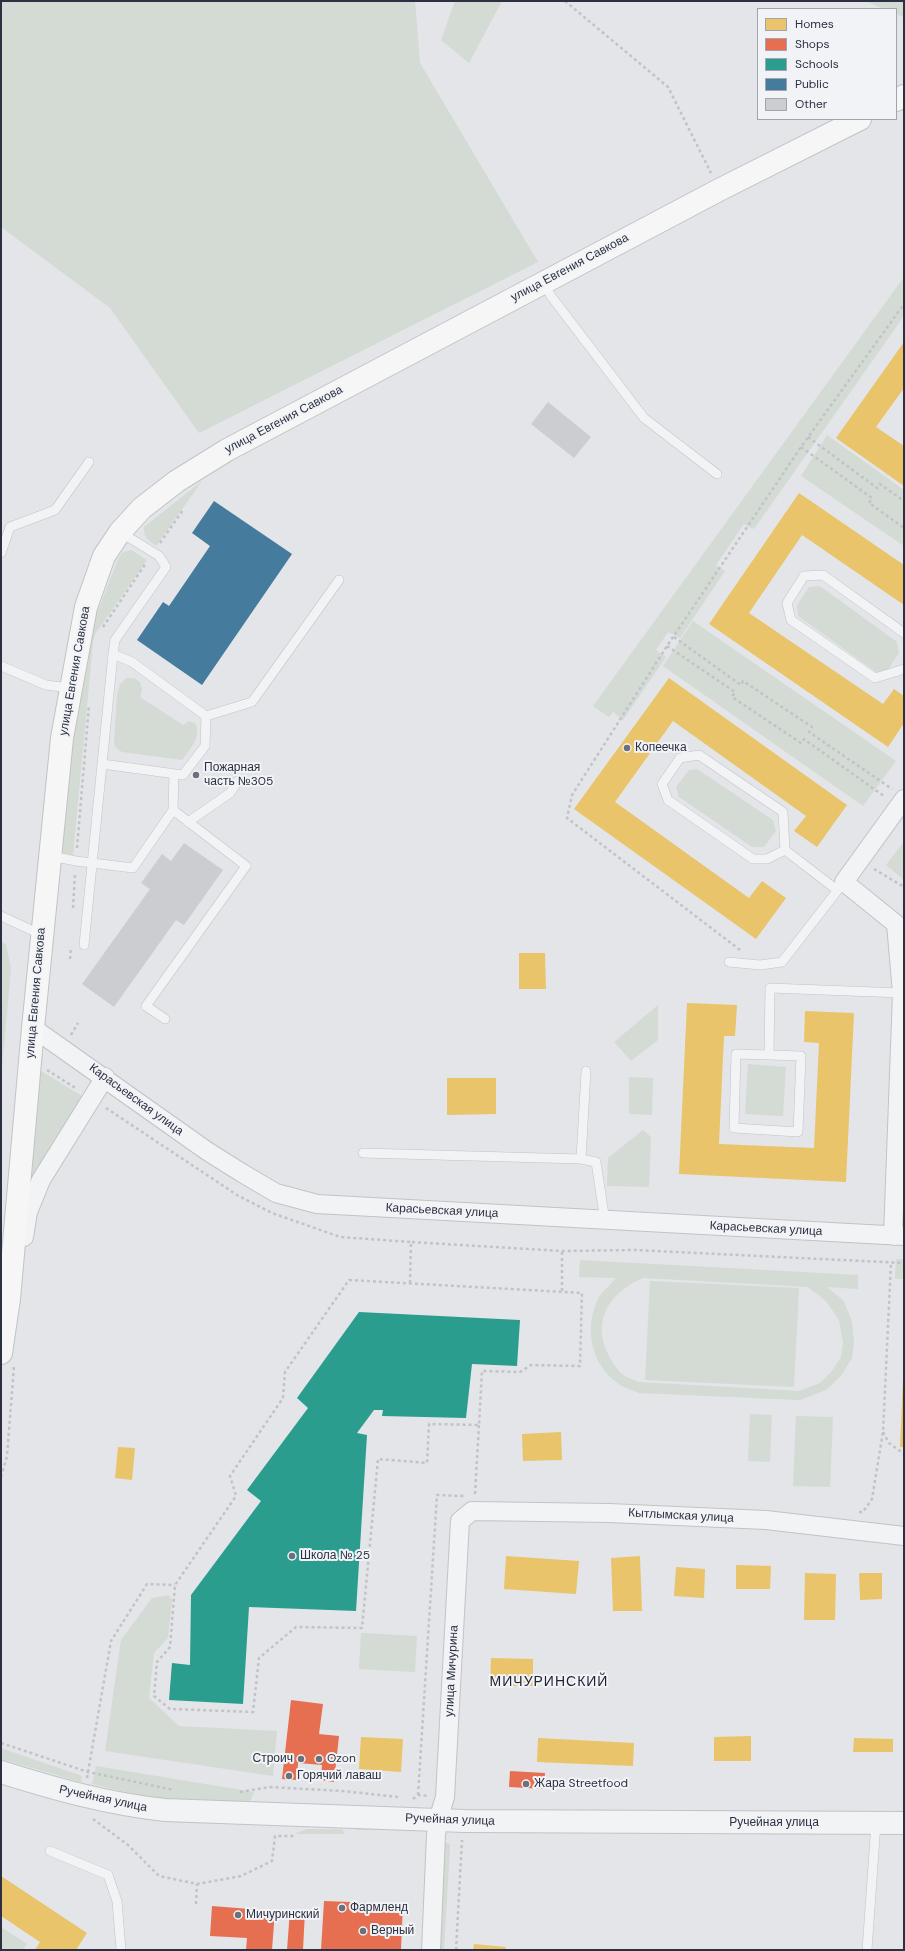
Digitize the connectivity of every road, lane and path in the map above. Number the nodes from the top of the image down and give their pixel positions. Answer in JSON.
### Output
{"nodes":[{"id":1,"x":565,"y":1,"type":"edge"},
{"id":2,"x":858,"y":120,"type":"edge"},
{"id":3,"x":719,"y":190,"type":"junction"},
{"id":4,"x":543,"y":282,"type":"junction"},
{"id":5,"x":904,"y":304,"type":"edge"},
{"id":6,"x":808,"y":437,"type":"junction"},
{"id":7,"x":801,"y":447,"type":"junction"},
{"id":8,"x":89,"y":462,"type":"dead end"},
{"id":9,"x":717,"y":474,"type":"dead end"},
{"id":10,"x":904,"y":501,"type":"edge"},
{"id":11,"x":904,"y":528,"type":"edge"},
{"id":12,"x":120,"y":532,"type":"junction"},
{"id":13,"x":1,"y":554,"type":"edge"},
{"id":14,"x":339,"y":580,"type":"dead end"},
{"id":15,"x":904,"y":633,"type":"edge"},
{"id":16,"x":674,"y":637,"type":"junction"},
{"id":17,"x":667,"y":646,"type":"junction"},
{"id":18,"x":112,"y":654,"type":"junction"},
{"id":19,"x":1,"y":666,"type":"edge"},
{"id":20,"x":904,"y":669,"type":"edge"},
{"id":21,"x":70,"y":688,"type":"junction"},
{"id":22,"x":206,"y":716,"type":"junction"},
{"id":23,"x":102,"y":764,"type":"junction"},
{"id":24,"x":174,"y":774,"type":"junction"},
{"id":25,"x":238,"y":781,"type":"dead end"},
{"id":26,"x":900,"y":800,"type":"edge"},
{"id":27,"x":173,"y":810,"type":"junction"},
{"id":28,"x":188,"y":822,"type":"junction"},
{"id":29,"x":785,"y":850,"type":"junction"},
{"id":30,"x":49,"y":856,"type":"junction"},
{"id":31,"x":93,"y":863,"type":"junction"},
{"id":32,"x":870,"y":866,"type":"dead end"},
{"id":33,"x":841,"y":886,"type":"junction"},
{"id":34,"x":904,"y":887,"type":"edge"},
{"id":35,"x":1,"y":916,"type":"edge"},
{"id":36,"x":42,"y":936,"type":"junction"},
{"id":37,"x":84,"y":945,"type":"dead end"},
{"id":38,"x":730,"y":962,"type":"dead end"},
{"id":39,"x":760,"y":965,"type":"junction"},
{"id":40,"x":903,"y":993,"type":"edge"},
{"id":41,"x":165,"y":1019,"type":"dead end"},
{"id":42,"x":33,"y":1028,"type":"junction"},
{"id":43,"x":769,"y":1055,"type":"junction"},
{"id":44,"x":586,"y":1071,"type":"dead end"},
{"id":45,"x":105,"y":1077,"type":"junction"},
{"id":46,"x":363,"y":1153,"type":"dead end"},
{"id":47,"x":581,"y":1159,"type":"junction"},
{"id":48,"x":605,"y":1221,"type":"junction"},
{"id":49,"x":899,"y":1236,"type":"edge"},
{"id":50,"x":562,"y":1251,"type":"junction"},
{"id":51,"x":892,"y":1262,"type":"junction"},
{"id":52,"x":904,"y":1263,"type":"edge"},
{"id":53,"x":410,"y":1283,"type":"junction"},
{"id":54,"x":562,"y":1291,"type":"junction"},
{"id":55,"x":9,"y":1299,"type":"junction"},
{"id":56,"x":8,"y":1358,"type":"edge"},
{"id":57,"x":904,"y":1454,"type":"edge"},
{"id":58,"x":1,"y":1477,"type":"edge"},
{"id":59,"x":460,"y":1521,"type":"joint"},
{"id":60,"x":904,"y":1536,"type":"edge"},
{"id":61,"x":175,"y":1585,"type":"junction"},
{"id":62,"x":1,"y":1743,"type":"edge"},
{"id":63,"x":1,"y":1772,"type":"edge"},
{"id":64,"x":88,"y":1772,"type":"junction"},
{"id":65,"x":181,"y":1791,"type":"dead end"},
{"id":66,"x":233,"y":1793,"type":"dead end"},
{"id":67,"x":418,"y":1795,"type":"dead end"},
{"id":68,"x":84,"y":1796,"type":"junction"},
{"id":69,"x":399,"y":1798,"type":"dead end"},
{"id":70,"x":406,"y":1798,"type":"dead end"},
{"id":71,"x":438,"y":1820,"type":"junction"},
{"id":72,"x":876,"y":1823,"type":"junction"},
{"id":73,"x":904,"y":1823,"type":"edge"},
{"id":74,"x":275,"y":1836,"type":"dead end"},
{"id":75,"x":462,"y":1836,"type":"dead end"},
{"id":76,"x":50,"y":1851,"type":"dead end"},
{"id":77,"x":197,"y":1884,"type":"junction"},
{"id":78,"x":196,"y":1904,"type":"dead end"},
{"id":79,"x":121,"y":1950,"type":"edge"},
{"id":80,"x":431,"y":1950,"type":"edge"},
{"id":81,"x":456,"y":1950,"type":"edge"},
{"id":82,"x":867,"y":1950,"type":"edge"}],
"edges":[{"from":1,"to":3,"type":"path"},
{"from":2,"to":3,"type":"main road","name":"улица Евгения Савкова"},
{"from":3,"to":4,"type":"main road","name":"улица Евгения Савкова"},
{"from":4,"to":9,"type":"lane"},
{"from":4,"to":12,"type":"main road","name":"улица Евгения Савкова"},
{"from":5,"to":6,"type":"path"},
{"from":6,"to":7,"type":"path"},
{"from":6,"to":10,"type":"path"},
{"from":7,"to":11,"type":"path"},
{"from":7,"to":16,"type":"path"},
{"from":8,"to":13,"type":"lane"},
{"from":12,"to":18,"type":"lane"},
{"from":12,"to":21,"type":"main road","name":"улица Евгения Савкова"},
{"from":14,"to":22,"type":"lane"},
{"from":15,"to":20,"type":"lane"},
{"from":16,"to":17,"type":"path"},
{"from":16,"to":26,"type":"path"},
{"from":17,"to":26,"type":"path"},
{"from":17,"to":39,"type":"path"},
{"from":18,"to":22,"type":"lane"},
{"from":18,"to":23,"type":"lane"},
{"from":19,"to":21,"type":"lane"},
{"from":21,"to":30,"type":"main road","name":"улица Евгения Савкова"},
{"from":22,"to":24,"type":"lane"},
{"from":23,"to":24,"type":"lane"},
{"from":23,"to":31,"type":"lane"},
{"from":24,"to":27,"type":"lane"},
{"from":25,"to":28,"type":"lane"},
{"from":26,"to":33,"type":"street"},
{"from":27,"to":28,"type":"lane"},
{"from":27,"to":31,"type":"lane"},
{"from":28,"to":41,"type":"lane"},
{"from":29,"to":29,"type":"lane"},
{"from":29,"to":33,"type":"lane"},
{"from":30,"to":31,"type":"lane"},
{"from":30,"to":36,"type":"main road","name":"улица Евгения Савкова"},
{"from":31,"to":37,"type":"lane"},
{"from":32,"to":34,"type":"path"},
{"from":33,"to":39,"type":"lane"},
{"from":33,"to":40,"type":"street"},
{"from":35,"to":36,"type":"lane"},
{"from":36,"to":42,"type":"main road","name":"улица Евгения Савкова"},
{"from":38,"to":39,"type":"lane"},
{"from":40,"to":43,"type":"lane"},
{"from":40,"to":49,"type":"street"},
{"from":42,"to":45,"type":"street","name":"Карасьевская улица"},
{"from":42,"to":55,"type":"main road","name":"улица Евгения Савкова"},
{"from":43,"to":43,"type":"lane"},
{"from":44,"to":47,"type":"lane"},
{"from":45,"to":48,"type":"street","name":"Карасьевская улица"},
{"from":45,"to":55,"type":"street"},
{"from":46,"to":47,"type":"lane"},
{"from":47,"to":48,"type":"lane"},
{"from":48,"to":49,"type":"street","name":"Карасьевская улица"},
{"from":50,"to":51,"type":"path"},
{"from":50,"to":53,"type":"path"},
{"from":50,"to":54,"type":"path"},
{"from":51,"to":52,"type":"path"},
{"from":51,"to":57,"type":"path"},
{"from":53,"to":54,"type":"path"},
{"from":53,"to":61,"type":"path"},
{"from":54,"to":61,"type":"path"},
{"from":55,"to":56,"type":"main road","name":"улица Евгения Савкова"},
{"from":56,"to":58,"type":"path"},
{"from":59,"to":60,"type":"street","name":"Кытлымская улица"},
{"from":59,"to":71,"type":"street","name":"улица Мичурина"},
{"from":61,"to":64,"type":"path"},
{"from":62,"to":64,"type":"path"},
{"from":63,"to":68,"type":"street","name":"Ручейная улица"},
{"from":64,"to":65,"type":"path"},
{"from":64,"to":68,"type":"path"},
{"from":66,"to":69,"type":"path"},
{"from":67,"to":70,"type":"path"},
{"from":68,"to":71,"type":"street","name":"Ручейная улица"},
{"from":68,"to":77,"type":"path"},
{"from":71,"to":72,"type":"street","name":"Ручейная улица"},
{"from":71,"to":80,"type":"street","name":"улица Мичурина"},
{"from":72,"to":73,"type":"street","name":"Ручейная улица"},
{"from":72,"to":82,"type":"lane"},
{"from":74,"to":77,"type":"path"},
{"from":75,"to":81,"type":"path"},
{"from":76,"to":79,"type":"lane"},
{"from":77,"to":78,"type":"path"}]}
